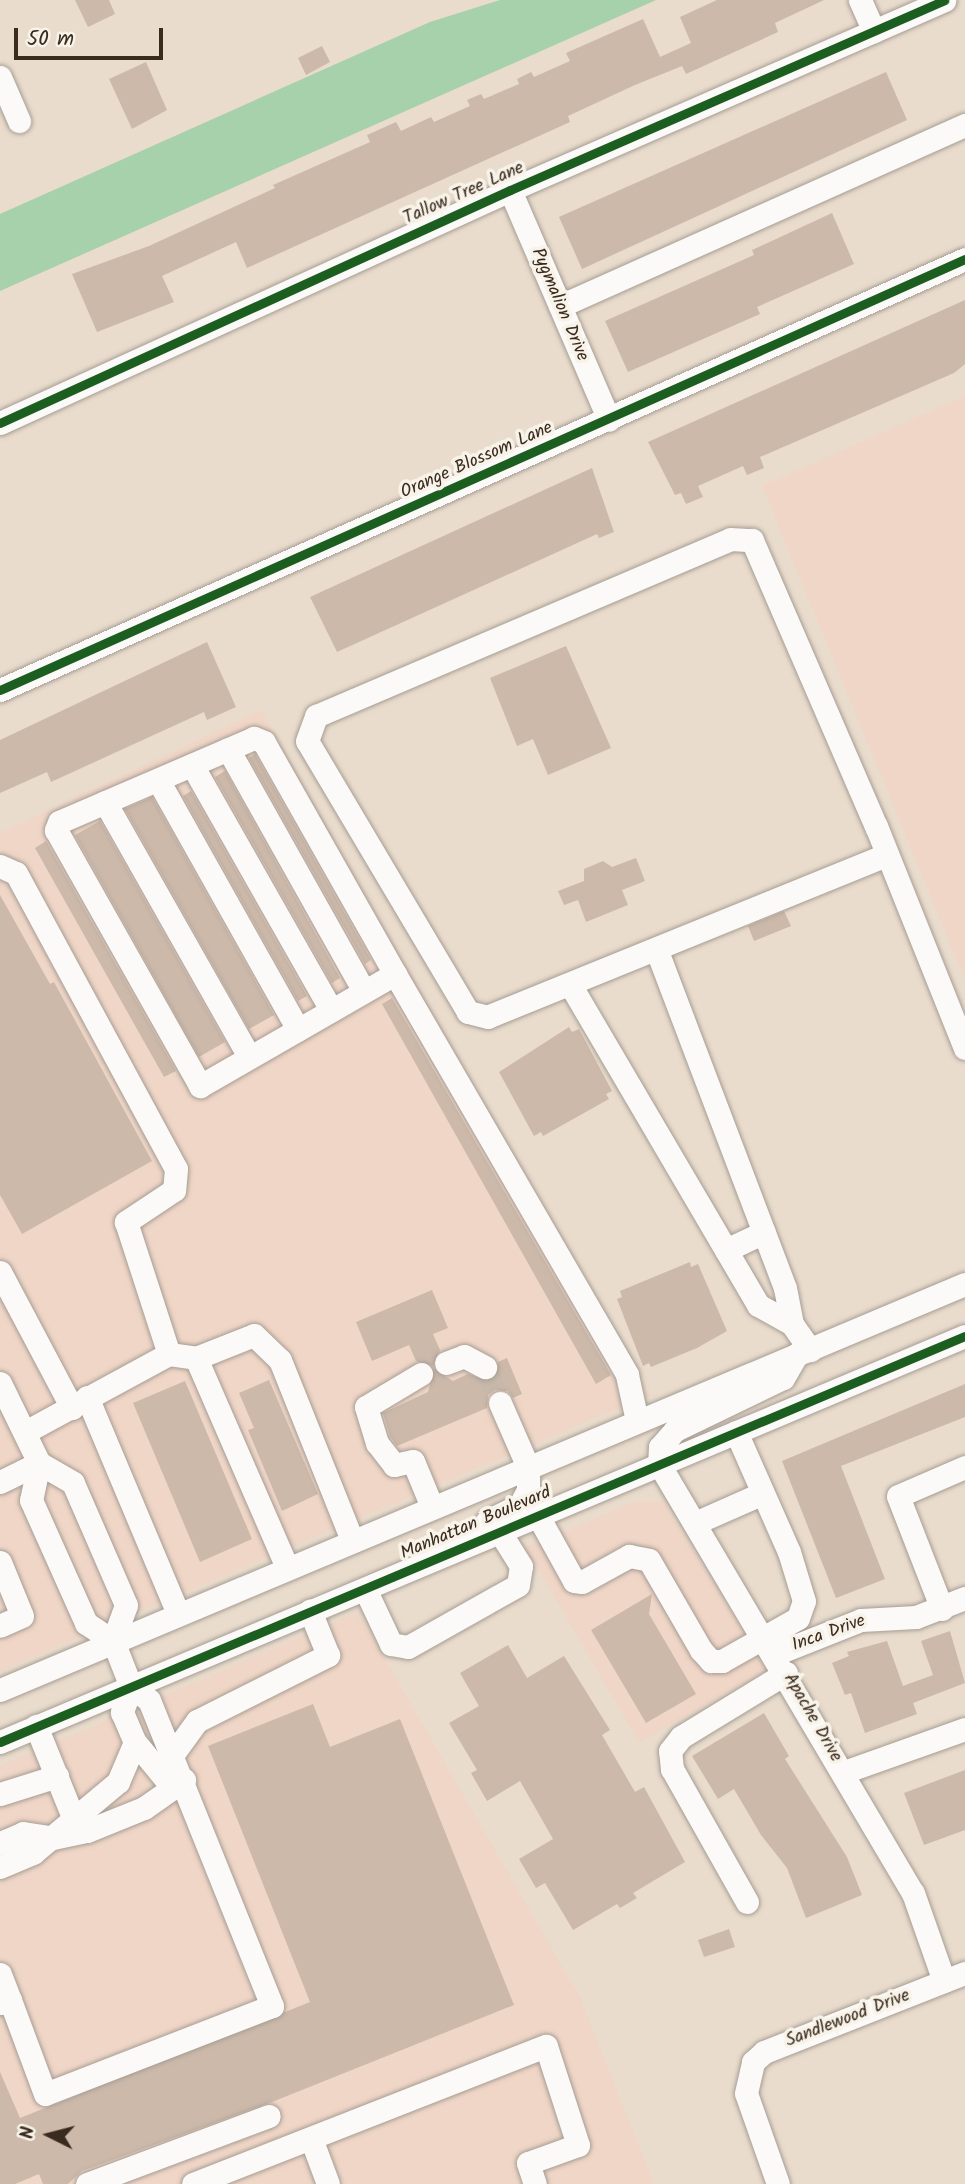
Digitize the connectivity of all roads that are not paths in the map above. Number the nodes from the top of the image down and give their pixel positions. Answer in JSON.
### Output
{"nodes":[{"id":1,"x":860,"y":0,"type":"edge"},
{"id":2,"x":944,"y":0,"type":"edge"},
{"id":3,"x":874,"y":31,"type":"junction"},
{"id":4,"x":0,"y":77,"type":"edge"},
{"id":5,"x":19,"y":121,"type":"dead end"},
{"id":6,"x":965,"y":125,"type":"edge"},
{"id":7,"x":510,"y":190,"type":"junction"},
{"id":8,"x":965,"y":259,"type":"edge"},
{"id":9,"x":560,"y":306,"type":"junction"},
{"id":10,"x":609,"y":420,"type":"junction"},
{"id":11,"x":0,"y":423,"type":"edge"},
{"id":12,"x":0,"y":690,"type":"edge"},
{"id":13,"x":228,"y":749,"type":"junction"},
{"id":14,"x":192,"y":765,"type":"junction"},
{"id":15,"x":158,"y":780,"type":"junction"},
{"id":16,"x":105,"y":803,"type":"junction"},
{"id":17,"x":886,"y":855,"type":"junction"},
{"id":18,"x":0,"y":866,"type":"edge"},
{"id":19,"x":657,"y":951,"type":"junction"},
{"id":20,"x":395,"y":974,"type":"junction"},
{"id":21,"x":571,"y":986,"type":"junction"},
{"id":22,"x":364,"y":991,"type":"junction"},
{"id":23,"x":331,"y":1010,"type":"junction"},
{"id":24,"x":298,"y":1029,"type":"junction"},
{"id":25,"x":965,"y":1048,"type":"edge"},
{"id":26,"x":248,"y":1057,"type":"junction"},
{"id":27,"x":764,"y":1231,"type":"junction"},
{"id":28,"x":726,"y":1250,"type":"junction"},
{"id":29,"x":0,"y":1272,"type":"edge"},
{"id":30,"x":965,"y":1284,"type":"edge"},
{"id":31,"x":7,"y":1302,"type":"edge"},
{"id":32,"x":965,"y":1322,"type":"edge"},
{"id":33,"x":792,"y":1324,"type":"junction"},
{"id":34,"x":965,"y":1336,"type":"edge"},
{"id":35,"x":803,"y":1352,"type":"junction"},
{"id":36,"x":169,"y":1354,"type":"junction"},
{"id":37,"x":196,"y":1358,"type":"junction"},
{"id":38,"x":913,"y":1358,"type":"junction"},
{"id":39,"x":446,"y":1363,"type":"dead end"},
{"id":40,"x":485,"y":1367,"type":"dead end"},
{"id":41,"x":421,"y":1374,"type":"dead end"},
{"id":42,"x":0,"y":1383,"type":"edge"},
{"id":43,"x":79,"y":1403,"type":"junction"},
{"id":44,"x":500,"y":1403,"type":"tunnel mouth"},
{"id":45,"x":637,"y":1421,"type":"junction"},
{"id":46,"x":26,"y":1432,"type":"junction"},
{"id":47,"x":736,"y":1432,"type":"junction"},
{"id":48,"x":40,"y":1463,"type":"junction"},
{"id":49,"x":659,"y":1464,"type":"junction"},
{"id":50,"x":528,"y":1466,"type":"junction"},
{"id":51,"x":965,"y":1467,"type":"edge"},
{"id":52,"x":0,"y":1482,"type":"edge"},
{"id":53,"x":763,"y":1493,"type":"junction"},
{"id":54,"x":432,"y":1507,"type":"junction"},
{"id":55,"x":538,"y":1516,"type":"junction"},
{"id":56,"x":695,"y":1523,"type":"junction"},
{"id":57,"x":500,"y":1532,"type":"junction"},
{"id":58,"x":352,"y":1541,"type":"junction"},
{"id":59,"x":0,"y":1563,"type":"edge"},
{"id":60,"x":287,"y":1567,"type":"junction"},
{"id":61,"x":387,"y":1579,"type":"junction"},
{"id":62,"x":365,"y":1588,"type":"junction"},
{"id":63,"x":965,"y":1598,"type":"edge"},
{"id":64,"x":943,"y":1609,"type":"junction"},
{"id":65,"x":310,"y":1611,"type":"junction"},
{"id":66,"x":178,"y":1613,"type":"junction"},
{"id":67,"x":0,"y":1626,"type":"edge"},
{"id":68,"x":113,"y":1641,"type":"junction"},
{"id":69,"x":775,"y":1655,"type":"junction"},
{"id":70,"x":131,"y":1687,"type":"junction"},
{"id":71,"x":0,"y":1690,"type":"edge"},
{"id":72,"x":36,"y":1726,"type":"junction"},
{"id":73,"x":965,"y":1728,"type":"edge"},
{"id":74,"x":0,"y":1742,"type":"edge"},
{"id":75,"x":135,"y":1742,"type":"junction"},
{"id":76,"x":173,"y":1754,"type":"junction"},
{"id":77,"x":844,"y":1772,"type":"junction"},
{"id":78,"x":57,"y":1776,"type":"junction"},
{"id":79,"x":178,"y":1783,"type":"junction"},
{"id":80,"x":0,"y":1794,"type":"edge"},
{"id":81,"x":75,"y":1822,"type":"junction"},
{"id":82,"x":53,"y":1838,"type":"junction"},
{"id":83,"x":0,"y":1843,"type":"edge"},
{"id":84,"x":0,"y":1867,"type":"edge"},
{"id":85,"x":747,"y":1902,"type":"dead end"},
{"id":86,"x":0,"y":1974,"type":"edge"},
{"id":87,"x":954,"y":1977,"type":"edge"},
{"id":88,"x":5,"y":2001,"type":"edge"},
{"id":89,"x":269,"y":2116,"type":"dead end"},
{"id":90,"x":312,"y":2141,"type":"junction"},
{"id":91,"x":88,"y":2184,"type":"edge"},
{"id":92,"x":193,"y":2184,"type":"edge"},
{"id":93,"x":328,"y":2184,"type":"edge"},
{"id":94,"x":535,"y":2184,"type":"edge"},
{"id":95,"x":778,"y":2184,"type":"edge"}],
"edges":[{"from":1,"to":3,"type":"street"},
{"from":2,"to":3,"type":"street","name":"Tallow Tree Lane"},
{"from":3,"to":7,"type":"street","name":"Tallow Tree Lane"},
{"from":4,"to":5,"type":"street"},
{"from":6,"to":9,"type":"street"},
{"from":7,"to":9,"type":"street","name":"Pygmalion Drive"},
{"from":7,"to":11,"type":"street","name":"Tallow Tree Lane"},
{"from":8,"to":10,"type":"street","name":"Orange Blossom Lane"},
{"from":9,"to":10,"type":"street","name":"Pygmalion Drive"},
{"from":10,"to":12,"type":"street","name":"Orange Blossom Lane"},
{"from":13,"to":14,"type":"street"},
{"from":13,"to":20,"type":"street"},
{"from":13,"to":22,"type":"street"},
{"from":14,"to":15,"type":"street"},
{"from":14,"to":23,"type":"street"},
{"from":15,"to":16,"type":"street"},
{"from":15,"to":24,"type":"street"},
{"from":16,"to":26,"type":"street"},
{"from":16,"to":26,"type":"street"},
{"from":17,"to":19,"type":"street"},
{"from":17,"to":21,"type":"street"},
{"from":17,"to":25,"type":"street"},
{"from":18,"to":36,"type":"street"},
{"from":19,"to":21,"type":"street"},
{"from":19,"to":27,"type":"street"},
{"from":20,"to":22,"type":"street"},
{"from":20,"to":45,"type":"street"},
{"from":21,"to":28,"type":"street"},
{"from":22,"to":23,"type":"street"},
{"from":23,"to":24,"type":"street"},
{"from":24,"to":26,"type":"street"},
{"from":27,"to":28,"type":"street"},
{"from":27,"to":33,"type":"street"},
{"from":28,"to":33,"type":"street"},
{"from":29,"to":31,"type":"street"},
{"from":30,"to":35,"type":"street","name":"Manhattan Boulevard"},
{"from":31,"to":43,"type":"street"},
{"from":32,"to":38,"type":"street"},
{"from":33,"to":35,"type":"street"},
{"from":34,"to":38,"type":"street","name":"Manhattan Boulevard"},
{"from":35,"to":45,"type":"street","name":"Manhattan Boulevard"},
{"from":35,"to":49,"type":"street"},
{"from":36,"to":37,"type":"street"},
{"from":36,"to":43,"type":"street"},
{"from":37,"to":58,"type":"street"},
{"from":37,"to":60,"type":"street"},
{"from":38,"to":47,"type":"street","name":"Manhattan Boulevard"},
{"from":39,"to":40,"type":"street"},
{"from":41,"to":54,"type":"street"},
{"from":42,"to":46,"type":"street"},
{"from":43,"to":46,"type":"street"},
{"from":43,"to":66,"type":"street"},
{"from":44,"to":50,"type":"street"},
{"from":45,"to":50,"type":"street","name":"Manhattan Boulevard"},
{"from":46,"to":48,"type":"street"},
{"from":47,"to":49,"type":"street","name":"Manhattan Boulevard"},
{"from":47,"to":53,"type":"street"},
{"from":48,"to":52,"type":"street"},
{"from":48,"to":68,"type":"street"},
{"from":48,"to":68,"type":"street"},
{"from":49,"to":55,"type":"street","name":"Manhattan Boulevard"},
{"from":49,"to":56,"type":"street","name":"Apache Drive"},
{"from":50,"to":54,"type":"street","name":"Manhattan Boulevard"},
{"from":50,"to":61,"type":"street"},
{"from":51,"to":64,"type":"street"},
{"from":53,"to":56,"type":"street"},
{"from":53,"to":69,"type":"street"},
{"from":54,"to":58,"type":"street","name":"Manhattan Boulevard"},
{"from":55,"to":57,"type":"street","name":"Manhattan Boulevard"},
{"from":55,"to":69,"type":"street"},
{"from":56,"to":69,"type":"street","name":"Apache Drive"},
{"from":57,"to":61,"type":"street","name":"Manhattan Boulevard"},
{"from":57,"to":62,"type":"street"},
{"from":58,"to":60,"type":"street","name":"Manhattan Boulevard"},
{"from":59,"to":67,"type":"street"},
{"from":60,"to":66,"type":"street","name":"Manhattan Boulevard"},
{"from":61,"to":62,"type":"street","name":"Manhattan Boulevard"},
{"from":62,"to":65,"type":"street","name":"Manhattan Boulevard"},
{"from":63,"to":64,"type":"street","name":"Inca Drive"},
{"from":64,"to":69,"type":"street","name":"Inca Drive"},
{"from":65,"to":70,"type":"street","name":"Manhattan Boulevard"},
{"from":65,"to":76,"type":"street"},
{"from":66,"to":68,"type":"street","name":"Manhattan Boulevard"},
{"from":68,"to":70,"type":"street"},
{"from":68,"to":71,"type":"street","name":"Manhattan Boulevard"},
{"from":69,"to":77,"type":"street","name":"Apache Drive"},
{"from":69,"to":85,"type":"street"},
{"from":70,"to":72,"type":"street","name":"Manhattan Boulevard"},
{"from":70,"to":75,"type":"street"},
{"from":70,"to":76,"type":"street"},
{"from":72,"to":74,"type":"street","name":"Manhattan Boulevard"},
{"from":72,"to":78,"type":"street"},
{"from":73,"to":77,"type":"street"},
{"from":75,"to":79,"type":"street"},
{"from":75,"to":81,"type":"street"},
{"from":76,"to":79,"type":"street"},
{"from":77,"to":87,"type":"street","name":"Apache Drive"},
{"from":78,"to":80,"type":"street"},
{"from":78,"to":81,"type":"street"},
{"from":79,"to":82,"type":"street"},
{"from":79,"to":88,"type":"street"},
{"from":81,"to":82,"type":"street"},
{"from":82,"to":83,"type":"street"},
{"from":82,"to":84,"type":"street"},
{"from":86,"to":88,"type":"street"},
{"from":87,"to":95,"type":"street","name":"Sandlewood Drive"},
{"from":89,"to":91,"type":"street"},
{"from":90,"to":92,"type":"street"},
{"from":90,"to":93,"type":"street"},
{"from":90,"to":94,"type":"street"}]}
